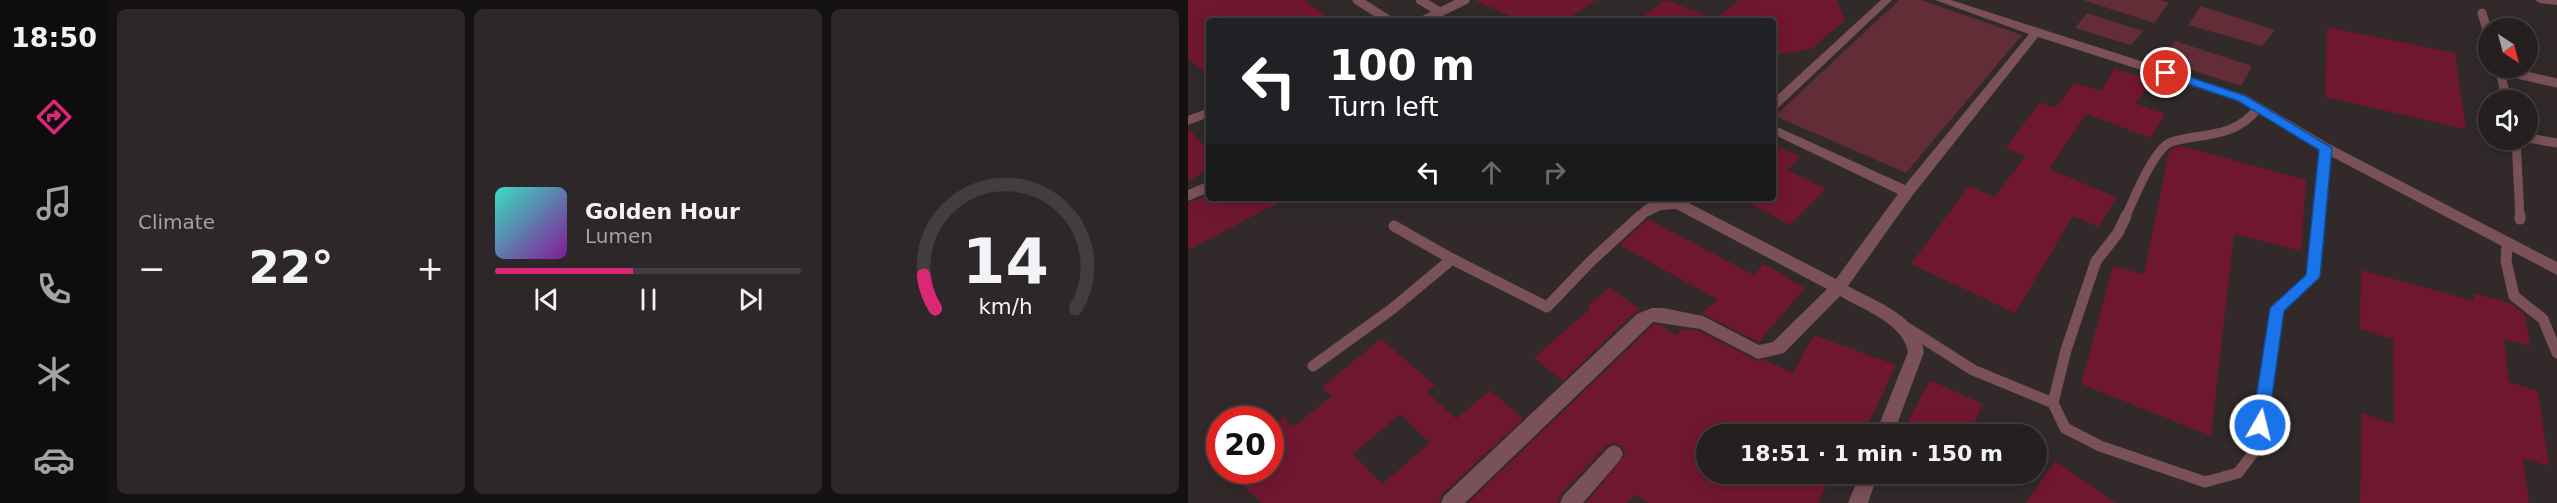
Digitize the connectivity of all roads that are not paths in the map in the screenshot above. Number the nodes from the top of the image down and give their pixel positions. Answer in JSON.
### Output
{"nodes":[{"id":1,"x":1358,"y":0,"type":"edge"},
{"id":2,"x":1420,"y":0,"type":"edge"},
{"id":3,"x":1465,"y":0,"type":"edge"},
{"id":4,"x":1887,"y":0,"type":"edge"},
{"id":5,"x":1940,"y":0,"type":"edge"},
{"id":6,"x":2540,"y":0,"type":"edge"},
{"id":7,"x":2557,"y":2,"type":"edge"},
{"id":8,"x":1440,"y":12,"type":"junction"},
{"id":9,"x":2482,"y":13,"type":"dead end"},
{"id":10,"x":1385,"y":18,"type":"edge"},
{"id":11,"x":1428,"y":18,"type":"edge"},
{"id":12,"x":2484,"y":18,"type":"edge"},
{"id":13,"x":2036,"y":33,"type":"junction"},
{"id":14,"x":2537,"y":78,"type":"edge"},
{"id":15,"x":2557,"y":83,"type":"edge"},
{"id":16,"x":1776,"y":103,"type":"edge"},
{"id":17,"x":2258,"y":108,"type":"junction"},
{"id":18,"x":1206,"y":113,"type":"edge"},
{"id":19,"x":1188,"y":121,"type":"edge"},
{"id":20,"x":1776,"y":130,"type":"edge"},
{"id":21,"x":2538,"y":140,"type":"edge"},
{"id":22,"x":2557,"y":143,"type":"edge"},
{"id":23,"x":2326,"y":148,"type":"junction"},
{"id":24,"x":2517,"y":150,"type":"edge"},
{"id":25,"x":1206,"y":187,"type":"edge"},
{"id":26,"x":1907,"y":192,"type":"junction"},
{"id":27,"x":1188,"y":196,"type":"edge"},
{"id":28,"x":1644,"y":213,"type":"joint"},
{"id":29,"x":2520,"y":219,"type":"dead end"},
{"id":30,"x":1394,"y":226,"type":"dead end"},
{"id":31,"x":2507,"y":245,"type":"junction"},
{"id":32,"x":1452,"y":259,"type":"junction"},
{"id":33,"x":2557,"y":269,"type":"edge"},
{"id":34,"x":1838,"y":288,"type":"junction"},
{"id":35,"x":1902,"y":324,"type":"junction"},
{"id":36,"x":2557,"y":353,"type":"edge"},
{"id":37,"x":1313,"y":366,"type":"dead end"},
{"id":38,"x":2053,"y":403,"type":"junction"},
{"id":39,"x":1888,"y":424,"type":"edge"},
{"id":40,"x":1614,"y":454,"type":"dead end"},
{"id":41,"x":1865,"y":484,"type":"edge"},
{"id":42,"x":1451,"y":503,"type":"edge"},
{"id":43,"x":1570,"y":503,"type":"edge"},
{"id":44,"x":1858,"y":503,"type":"edge"}],
"edges":[{"from":1,"to":10,"type":"lane"},
{"from":2,"to":8,"type":"lane"},
{"from":3,"to":8,"type":"lane"},
{"from":4,"to":16,"type":"street"},
{"from":5,"to":13,"type":"street"},
{"from":6,"to":7,"type":"street"},
{"from":8,"to":11,"type":"lane"},
{"from":9,"to":12,"type":"lane"},
{"from":13,"to":17,"type":"street"},
{"from":13,"to":26,"type":"street"},
{"from":14,"to":15,"type":"lane"},
{"from":17,"to":23,"type":"street"},
{"from":17,"to":38,"type":"lane"},
{"from":18,"to":19,"type":"street"},
{"from":20,"to":26,"type":"street"},
{"from":21,"to":22,"type":"lane"},
{"from":23,"to":31,"type":"street"},
{"from":23,"to":38,"type":"lane"},
{"from":24,"to":29,"type":"lane"},
{"from":25,"to":27,"type":"street"},
{"from":26,"to":34,"type":"street"},
{"from":28,"to":32,"type":"lane"},
{"from":28,"to":34,"type":"street"},
{"from":30,"to":32,"type":"lane"},
{"from":31,"to":33,"type":"street"},
{"from":31,"to":36,"type":"lane"},
{"from":32,"to":37,"type":"lane"},
{"from":34,"to":35,"type":"street"},
{"from":34,"to":42,"type":"street"},
{"from":35,"to":38,"type":"lane"},
{"from":35,"to":39,"type":"street"},
{"from":40,"to":43,"type":"street"},
{"from":41,"to":44,"type":"street"}]}
